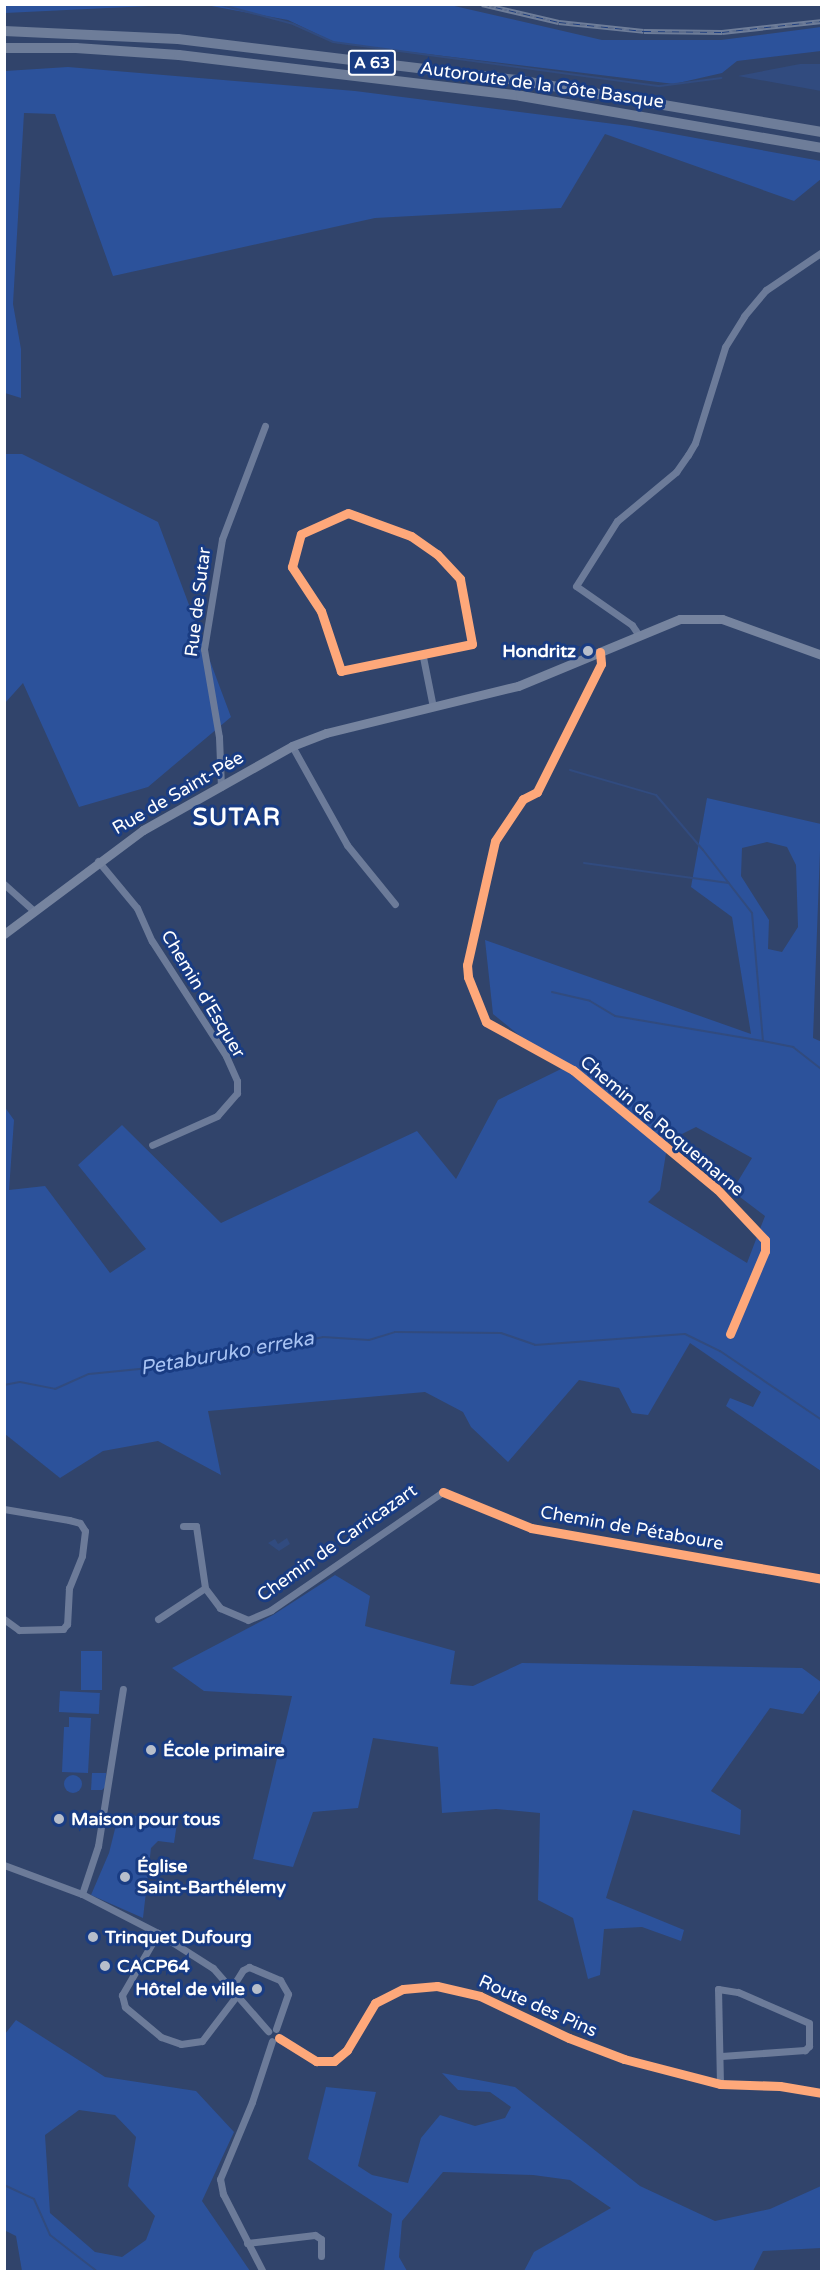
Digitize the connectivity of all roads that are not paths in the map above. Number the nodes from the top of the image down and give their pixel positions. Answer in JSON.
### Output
{"nodes":[{"id":1,"x":4,"y":31,"type":"edge"},
{"id":2,"x":4,"y":48,"type":"edge"},
{"id":3,"x":822,"y":132,"type":"edge"},
{"id":4,"x":816,"y":147,"type":"edge"},
{"id":5,"x":822,"y":153,"type":"edge"},
{"id":6,"x":822,"y":252,"type":"edge"},
{"id":7,"x":264,"y":426,"type":"dead end"},
{"id":8,"x":638,"y":634,"type":"junction"},
{"id":9,"x":600,"y":652,"type":"junction"},
{"id":10,"x":821,"y":654,"type":"edge"},
{"id":11,"x":423,"y":657,"type":"junction"},
{"id":12,"x":433,"y":707,"type":"junction"},
{"id":13,"x":292,"y":746,"type":"junction"},
{"id":14,"x":221,"y":787,"type":"junction"},
{"id":15,"x":98,"y":861,"type":"junction"},
{"id":16,"x":4,"y":884,"type":"edge"},
{"id":17,"x":395,"y":904,"type":"dead end"},
{"id":18,"x":33,"y":910,"type":"junction"},
{"id":19,"x":4,"y":934,"type":"edge"},
{"id":20,"x":152,"y":1145,"type":"dead end"},
{"id":21,"x":730,"y":1334,"type":"dead end"},
{"id":22,"x":443,"y":1492,"type":"joint"},
{"id":23,"x":4,"y":1509,"type":"edge"},
{"id":24,"x":183,"y":1526,"type":"dead end"},
{"id":25,"x":822,"y":1579,"type":"edge"},
{"id":26,"x":205,"y":1588,"type":"junction"},
{"id":27,"x":4,"y":1619,"type":"edge"},
{"id":28,"x":158,"y":1619,"type":"dead end"},
{"id":29,"x":123,"y":1689,"type":"dead end"},
{"id":30,"x":4,"y":1865,"type":"edge"},
{"id":31,"x":82,"y":1894,"type":"junction"},
{"id":32,"x":158,"y":1933,"type":"junction"},
{"id":33,"x":234,"y":1992,"type":"junction"},
{"id":34,"x":272,"y":2030,"type":"junction"},
{"id":35,"x":275,"y":2040,"type":"junction"},
{"id":36,"x":721,"y":2056,"type":"junction"},
{"id":37,"x":720,"y":2084,"type":"junction"},
{"id":38,"x":822,"y":2093,"type":"edge"},
{"id":39,"x":247,"y":2242,"type":"junction"},
{"id":40,"x":321,"y":2256,"type":"dead end"},
{"id":41,"x":263,"y":2271,"type":"edge"}],
"edges":[{"from":1,"to":3,"type":"highway","name":"Autoroute de la Côte Basque","number":"A 63"},
{"from":2,"to":4,"type":"highway","name":"Autoroute de la Côte Basque","number":"A 63"},
{"from":4,"to":5,"type":"highway"},
{"from":6,"to":8,"type":"street"},
{"from":7,"to":14,"type":"street","name":"Rue de Sutar"},
{"from":8,"to":9,"type":"main road"},
{"from":8,"to":10,"type":"main road"},
{"from":9,"to":12,"type":"main road"},
{"from":9,"to":21,"type":"street","name":"Chemin de Roquemarne"},
{"from":11,"to":11,"type":"street"},
{"from":11,"to":12,"type":"street"},
{"from":12,"to":13,"type":"main road","name":"Rue de Saint-Pée"},
{"from":13,"to":14,"type":"main road","name":"Rue de Saint-Pée"},
{"from":13,"to":17,"type":"street"},
{"from":14,"to":15,"type":"main road","name":"Rue de Saint-Pée"},
{"from":15,"to":18,"type":"main road","name":"Rue de Saint-Pée"},
{"from":15,"to":20,"type":"street","name":"Chemin d'Esquer"},
{"from":16,"to":18,"type":"street"},
{"from":18,"to":19,"type":"main road","name":"Rue de Saint-Pée"},
{"from":22,"to":25,"type":"street","name":"Chemin de Pétaboure"},
{"from":22,"to":26,"type":"street","name":"Chemin de Carricazart"},
{"from":23,"to":27,"type":"street"},
{"from":24,"to":26,"type":"street"},
{"from":26,"to":28,"type":"street"},
{"from":29,"to":31,"type":"street"},
{"from":30,"to":31,"type":"street"},
{"from":31,"to":32,"type":"street"},
{"from":32,"to":33,"type":"street"},
{"from":32,"to":33,"type":"street"},
{"from":33,"to":34,"type":"street"},
{"from":33,"to":34,"type":"street"},
{"from":34,"to":35,"type":"street"},
{"from":34,"to":35,"type":"street"},
{"from":35,"to":37,"type":"street","name":"Route des Pins"},
{"from":35,"to":39,"type":"street"},
{"from":36,"to":36,"type":"street"},
{"from":36,"to":37,"type":"street"},
{"from":37,"to":38,"type":"street","name":"Route des Pins"},
{"from":39,"to":40,"type":"street"},
{"from":39,"to":41,"type":"street"}]}
